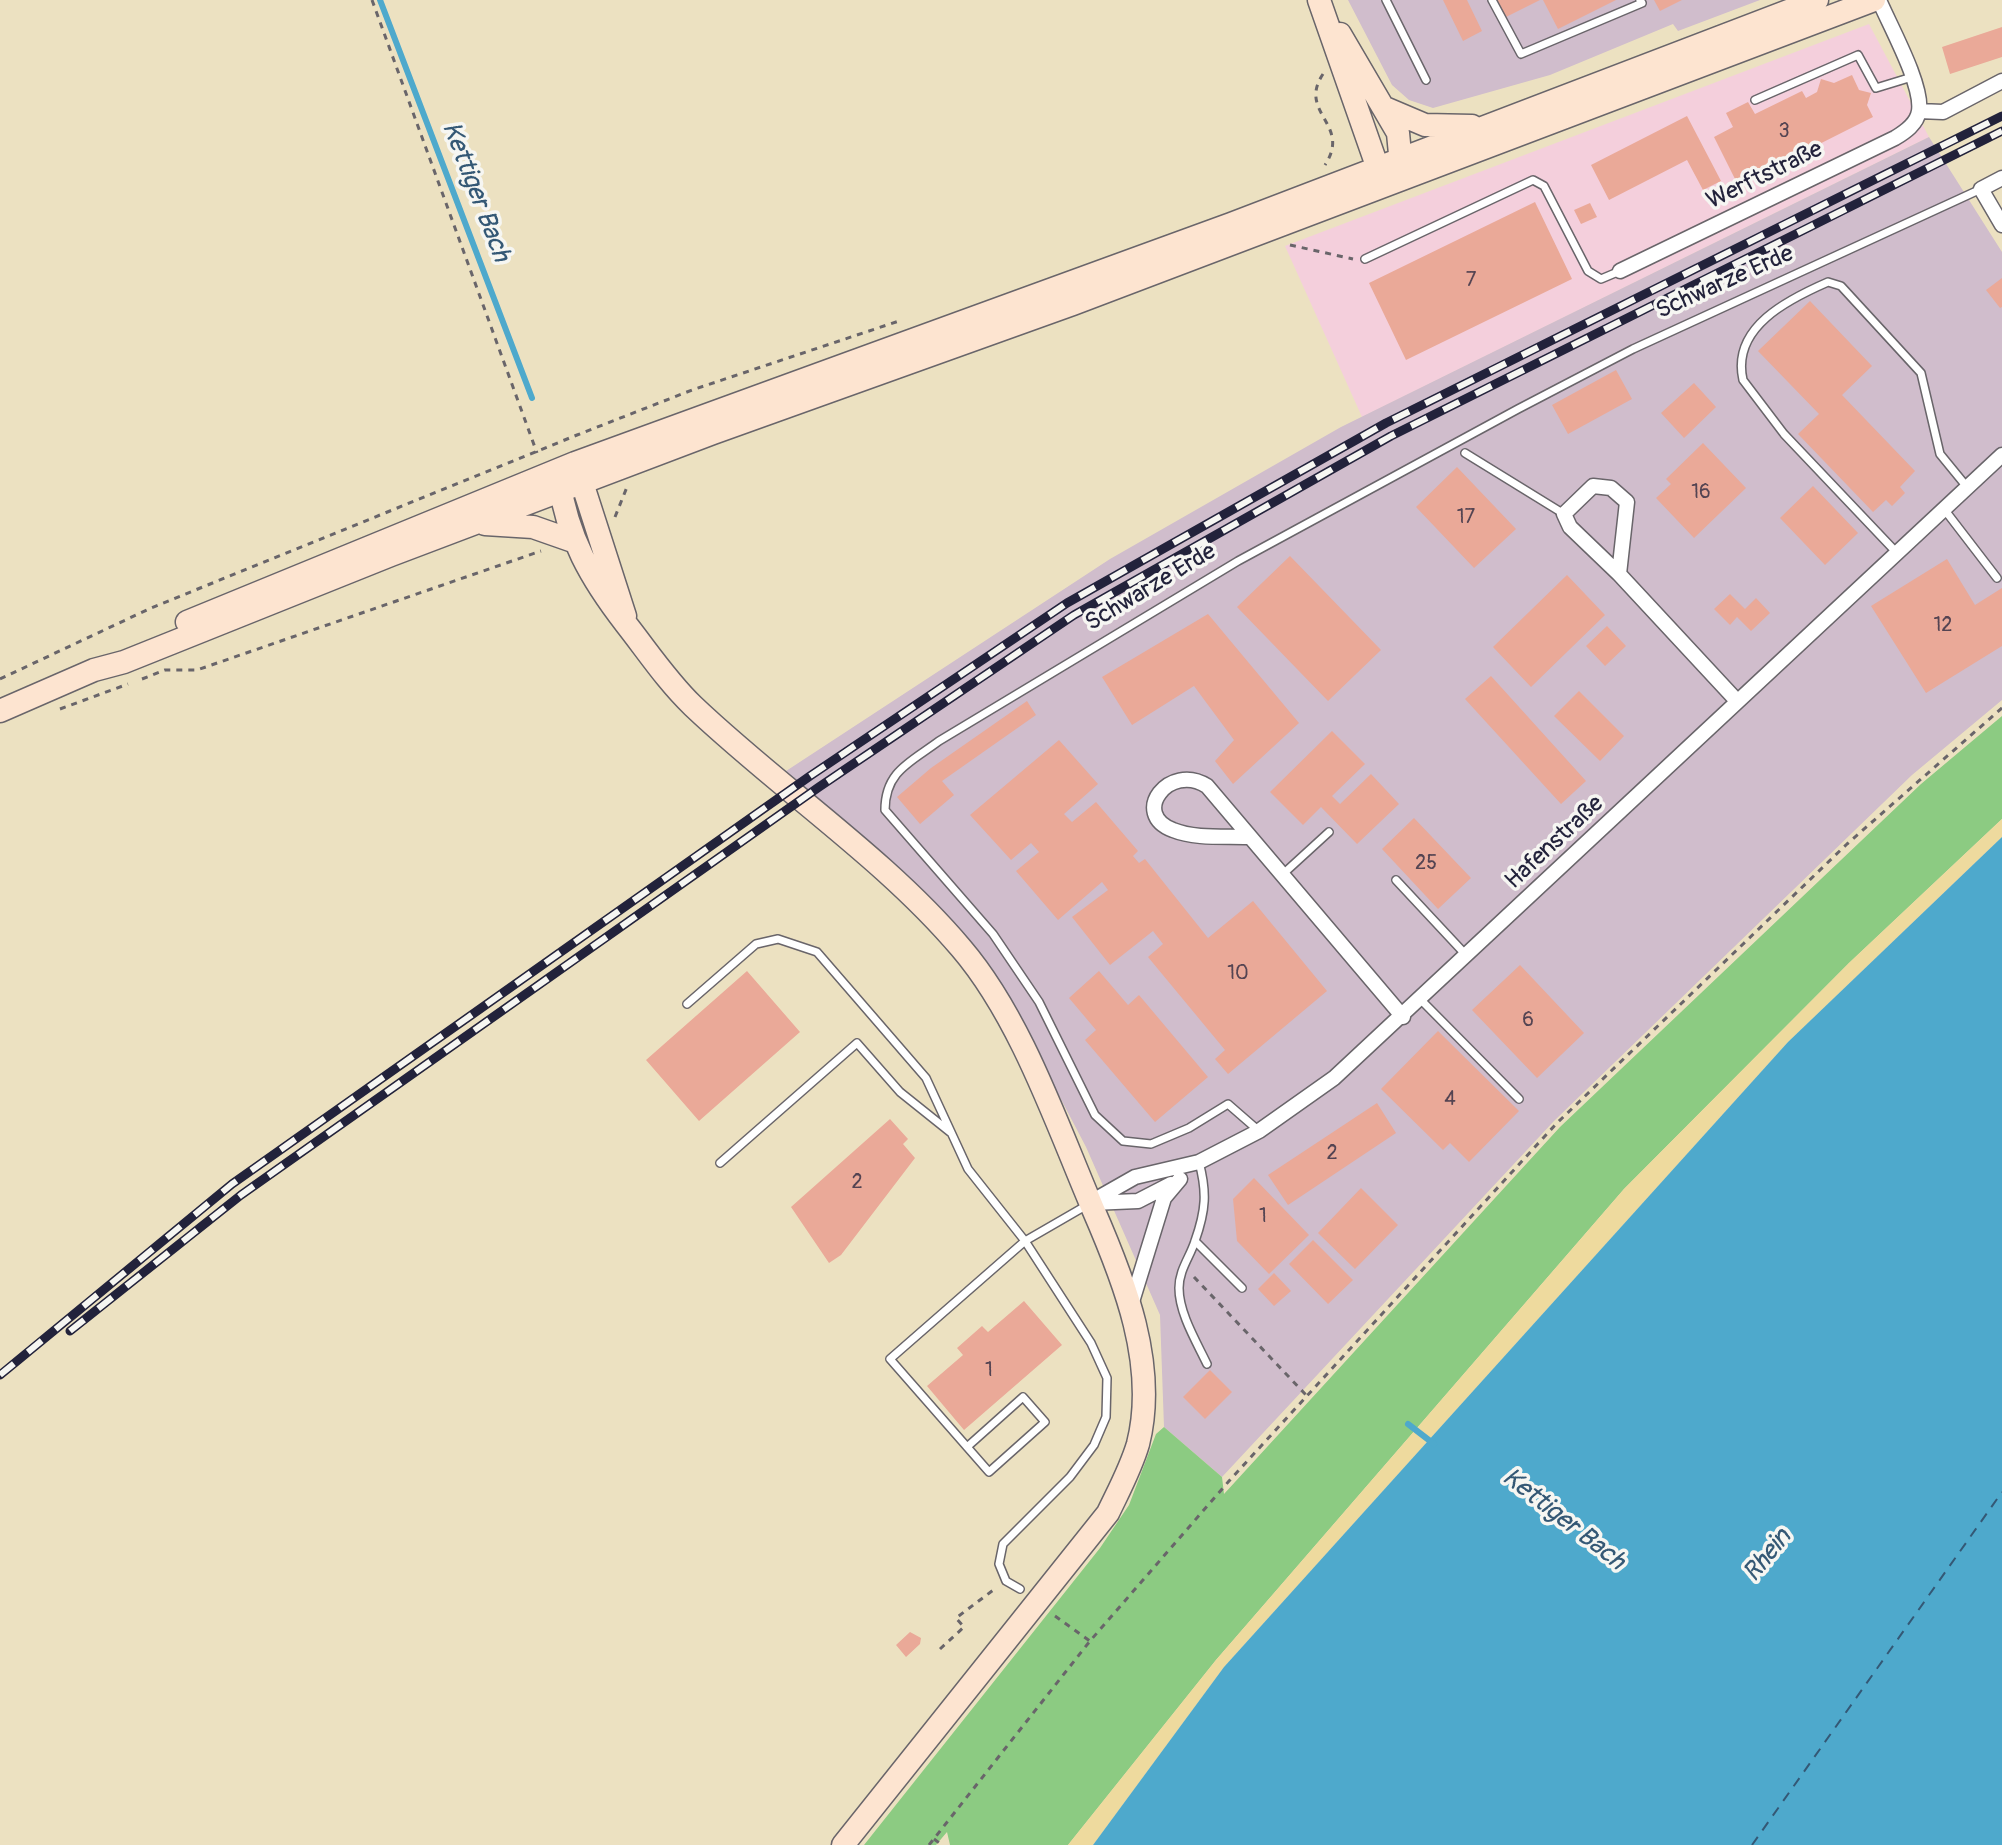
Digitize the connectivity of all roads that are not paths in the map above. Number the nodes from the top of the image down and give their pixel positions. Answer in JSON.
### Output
{"nodes":[{"id":1,"x":1319,"y":0,"type":"edge"},
{"id":2,"x":1386,"y":0,"type":"edge"},
{"id":3,"x":1492,"y":0,"type":"edge"},
{"id":4,"x":1640,"y":0,"type":"edge"},
{"id":5,"x":1817,"y":0,"type":"edge"},
{"id":6,"x":1866,"y":2,"type":"edge"},
{"id":7,"x":1329,"y":21,"type":"junction"},
{"id":8,"x":1912,"y":77,"type":"junction"},
{"id":9,"x":1426,"y":80,"type":"dead end"},
{"id":10,"x":2002,"y":81,"type":"edge"},
{"id":11,"x":1755,"y":100,"type":"dead end"},
{"id":12,"x":1385,"y":108,"type":"junction"},
{"id":13,"x":1919,"y":111,"type":"junction"},
{"id":14,"x":1486,"y":126,"type":"junction"},
{"id":15,"x":1387,"y":172,"type":"junction"},
{"id":16,"x":2002,"y":178,"type":"edge"},
{"id":17,"x":1981,"y":189,"type":"junction"},
{"id":18,"x":2002,"y":225,"type":"edge"},
{"id":19,"x":1365,"y":259,"type":"road end"},
{"id":20,"x":1620,"y":271,"type":"joint"},
{"id":21,"x":1465,"y":453,"type":"dead end"},
{"id":22,"x":2002,"y":455,"type":"edge"},
{"id":23,"x":569,"y":476,"type":"junction"},
{"id":24,"x":1967,"y":487,"type":"junction"},
{"id":25,"x":1944,"y":509,"type":"junction"},
{"id":26,"x":1564,"y":514,"type":"junction"},
{"id":27,"x":474,"y":524,"type":"junction"},
{"id":28,"x":573,"y":541,"type":"junction"},
{"id":29,"x":1897,"y":553,"type":"junction"},
{"id":30,"x":1619,"y":574,"type":"junction"},
{"id":31,"x":1997,"y":578,"type":"dead end"},
{"id":32,"x":627,"y":625,"type":"junction"},
{"id":33,"x":94,"y":670,"type":"junction"},
{"id":34,"x":1737,"y":701,"type":"junction"},
{"id":35,"x":0,"y":711,"type":"edge"},
{"id":36,"x":1329,"y":832,"type":"dead end"},
{"id":37,"x":1248,"y":837,"type":"junction"},
{"id":38,"x":1282,"y":876,"type":"junction"},
{"id":39,"x":1396,"y":880,"type":"dead end"},
{"id":40,"x":1467,"y":957,"type":"junction"},
{"id":41,"x":1421,"y":1000,"type":"junction"},
{"id":42,"x":687,"y":1004,"type":"dead end"},
{"id":43,"x":1403,"y":1017,"type":"junction"},
{"id":44,"x":1519,"y":1099,"type":"dead end"},
{"id":45,"x":1259,"y":1131,"type":"junction"},
{"id":46,"x":951,"y":1134,"type":"junction"},
{"id":47,"x":1199,"y":1162,"type":"junction"},
{"id":48,"x":720,"y":1163,"type":"dead end"},
{"id":49,"x":1180,"y":1179,"type":"junction"},
{"id":50,"x":1091,"y":1202,"type":"junction"},
{"id":51,"x":1025,"y":1241,"type":"junction"},
{"id":52,"x":1195,"y":1241,"type":"junction"},
{"id":53,"x":1242,"y":1288,"type":"dead end"},
{"id":54,"x":1131,"y":1305,"type":"junction"},
{"id":55,"x":1207,"y":1364,"type":"dead end"},
{"id":56,"x":967,"y":1447,"type":"junction"},
{"id":57,"x":1020,"y":1589,"type":"dead end"},
{"id":58,"x":843,"y":1845,"type":"edge"}],
"edges":[{"from":1,"to":7,"type":"street"},
{"from":2,"to":9,"type":"lane"},
{"from":3,"to":4,"type":"lane"},
{"from":5,"to":14,"type":"street"},
{"from":6,"to":8,"type":"street"},
{"from":6,"to":15,"type":"street"},
{"from":7,"to":12,"type":"street"},
{"from":7,"to":15,"type":"street"},
{"from":8,"to":11,"type":"lane"},
{"from":8,"to":13,"type":"street"},
{"from":10,"to":13,"type":"street"},
{"from":12,"to":14,"type":"street"},
{"from":12,"to":15,"type":"street"},
{"from":13,"to":20,"type":"street","name":"Werftstraße"},
{"from":14,"to":15,"type":"street"},
{"from":15,"to":23,"type":"street"},
{"from":16,"to":17,"type":"street","name":"Schwarze Erde"},
{"from":17,"to":18,"type":"street"},
{"from":17,"to":45,"type":"lane","name":"Schwarze Erde"},
{"from":19,"to":20,"type":"lane"},
{"from":21,"to":26,"type":"lane"},
{"from":22,"to":24,"type":"street","name":"Hafenstraße"},
{"from":23,"to":27,"type":"street"},
{"from":23,"to":28,"type":"street"},
{"from":23,"to":32,"type":"street"},
{"from":23,"to":33,"type":"street"},
{"from":24,"to":25,"type":"street","name":"Hafenstraße"},
{"from":24,"to":29,"type":"lane"},
{"from":25,"to":29,"type":"street","name":"Hafenstraße"},
{"from":25,"to":31,"type":"lane"},
{"from":26,"to":30,"type":"street"},
{"from":26,"to":30,"type":"street"},
{"from":27,"to":28,"type":"street"},
{"from":27,"to":33,"type":"street"},
{"from":28,"to":32,"type":"street"},
{"from":29,"to":34,"type":"street","name":"Hafenstraße"},
{"from":30,"to":34,"type":"street"},
{"from":32,"to":50,"type":"street"},
{"from":33,"to":35,"type":"street"},
{"from":34,"to":40,"type":"street","name":"Hafenstraße"},
{"from":36,"to":38,"type":"lane"},
{"from":37,"to":37,"type":"street"},
{"from":37,"to":38,"type":"street"},
{"from":38,"to":43,"type":"street"},
{"from":39,"to":40,"type":"lane"},
{"from":40,"to":41,"type":"street","name":"Hafenstraße"},
{"from":41,"to":43,"type":"street","name":"Hafenstraße"},
{"from":41,"to":44,"type":"lane"},
{"from":42,"to":46,"type":"lane"},
{"from":43,"to":45,"type":"street","name":"Hafenstraße"},
{"from":45,"to":47,"type":"street","name":"Hafenstraße"},
{"from":46,"to":48,"type":"lane"},
{"from":46,"to":51,"type":"lane"},
{"from":47,"to":49,"type":"street","name":"Hafenstraße"},
{"from":47,"to":50,"type":"street","name":"Hafenstraße"},
{"from":47,"to":52,"type":"lane"},
{"from":49,"to":50,"type":"street","name":"Hafenstraße"},
{"from":49,"to":54,"type":"street","name":"Hafenstraße"},
{"from":50,"to":51,"type":"lane"},
{"from":50,"to":54,"type":"street"},
{"from":51,"to":56,"type":"lane"},
{"from":51,"to":57,"type":"lane"},
{"from":52,"to":53,"type":"lane"},
{"from":52,"to":55,"type":"lane"},
{"from":54,"to":58,"type":"street"},
{"from":56,"to":56,"type":"lane"}]}
